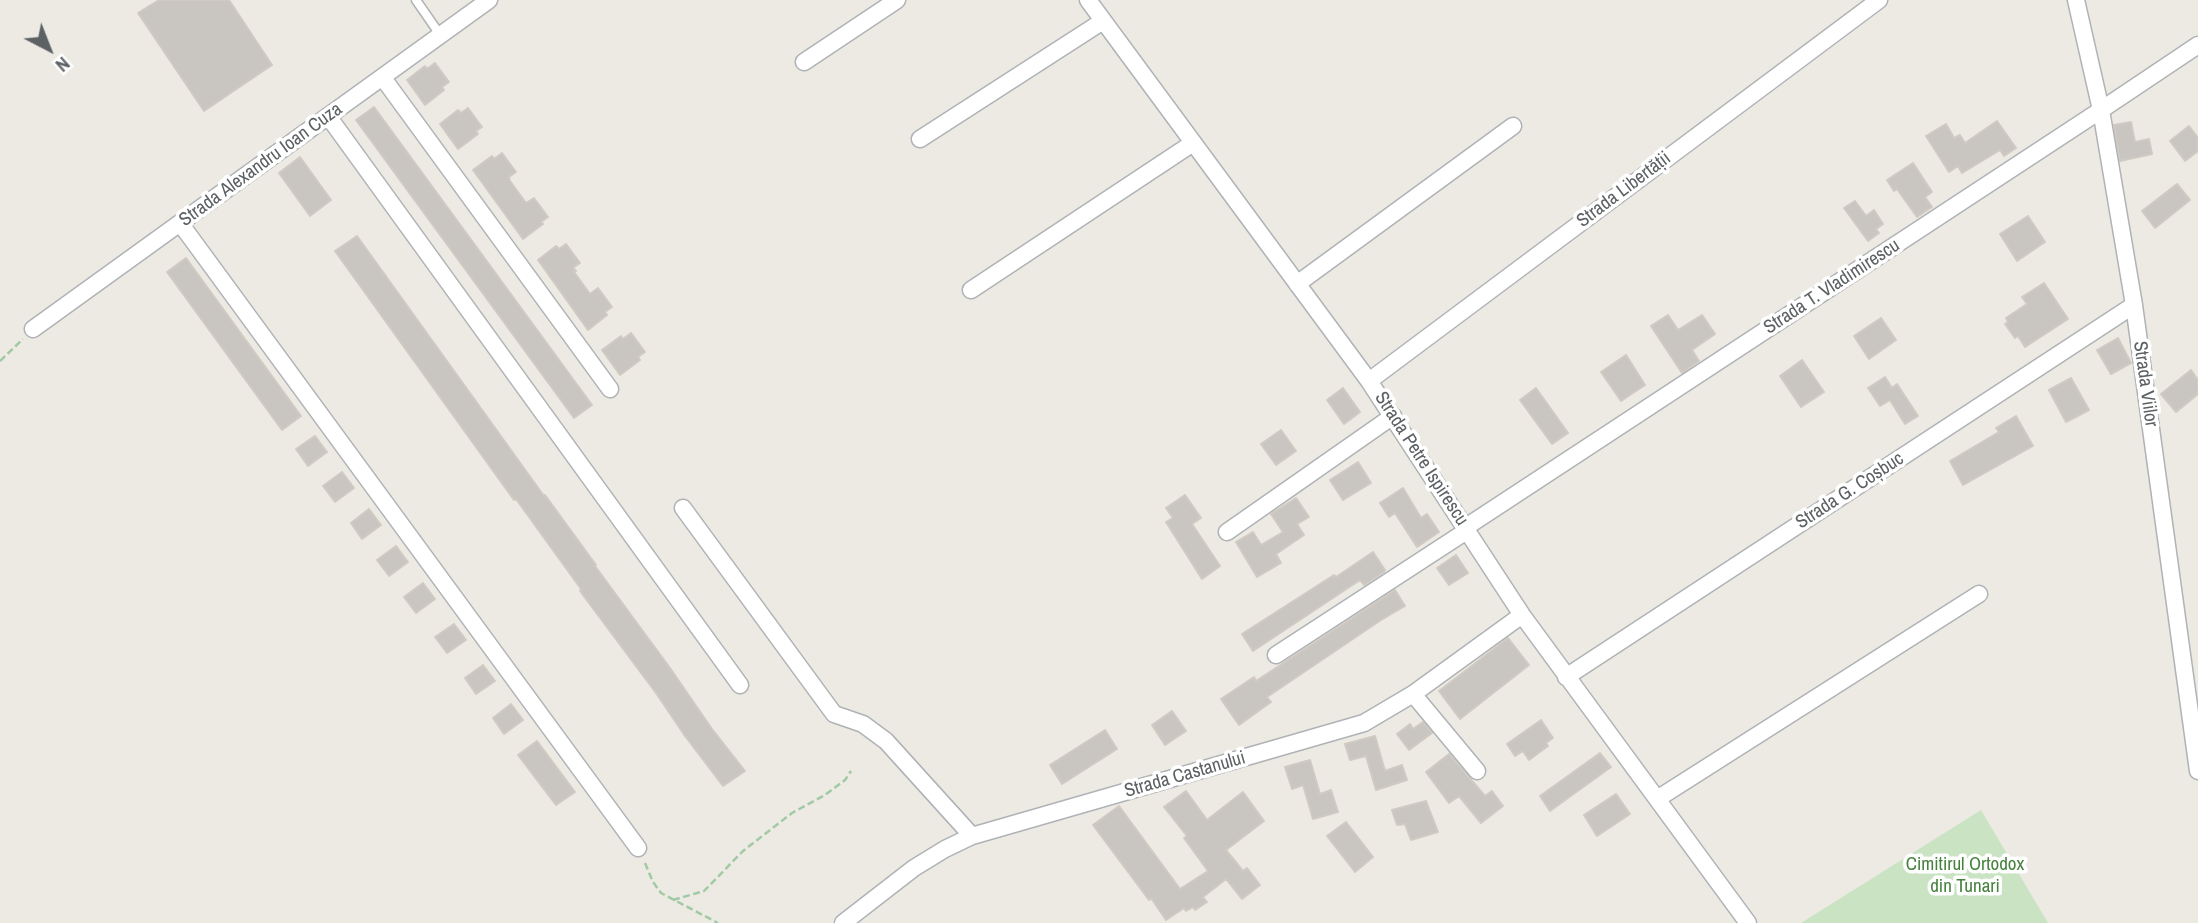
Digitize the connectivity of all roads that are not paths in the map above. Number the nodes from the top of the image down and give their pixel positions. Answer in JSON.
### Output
{"nodes":[{"id":1,"x":416,"y":0,"type":"edge"},
{"id":2,"x":489,"y":0,"type":"edge"},
{"id":3,"x":897,"y":0,"type":"edge"},
{"id":4,"x":1088,"y":0,"type":"edge"},
{"id":5,"x":1879,"y":0,"type":"edge"},
{"id":6,"x":2076,"y":0,"type":"edge"},
{"id":7,"x":1103,"y":21,"type":"junction"},
{"id":8,"x":441,"y":36,"type":"junction"},
{"id":9,"x":2198,"y":45,"type":"edge"},
{"id":10,"x":804,"y":62,"type":"dead end"},
{"id":11,"x":383,"y":78,"type":"junction"},
{"id":12,"x":2101,"y":110,"type":"junction"},
{"id":13,"x":328,"y":116,"type":"junction"},
{"id":14,"x":1513,"y":126,"type":"dead end"},
{"id":15,"x":920,"y":139,"type":"dead end"},
{"id":16,"x":1192,"y":143,"type":"junction"},
{"id":17,"x":180,"y":223,"type":"junction"},
{"id":18,"x":1297,"y":284,"type":"junction"},
{"id":19,"x":971,"y":290,"type":"dead end"},
{"id":20,"x":2134,"y":305,"type":"junction"},
{"id":21,"x":33,"y":329,"type":"road end"},
{"id":22,"x":1369,"y":381,"type":"junction"},
{"id":23,"x":610,"y":389,"type":"dead end"},
{"id":24,"x":1393,"y":416,"type":"junction"},
{"id":25,"x":683,"y":508,"type":"dead end"},
{"id":26,"x":1467,"y":528,"type":"junction"},
{"id":27,"x":1227,"y":532,"type":"dead end"},
{"id":28,"x":1979,"y":594,"type":"dead end"},
{"id":29,"x":1522,"y":615,"type":"junction"},
{"id":30,"x":1276,"y":655,"type":"dead end"},
{"id":31,"x":1566,"y":677,"type":"junction"},
{"id":32,"x":740,"y":685,"type":"dead end"},
{"id":33,"x":1413,"y":694,"type":"junction"},
{"id":34,"x":1477,"y":771,"type":"dead end"},
{"id":35,"x":2198,"y":771,"type":"edge"},
{"id":36,"x":1657,"y":799,"type":"junction"},
{"id":37,"x":972,"y":836,"type":"junction"},
{"id":38,"x":638,"y":848,"type":"road end"},
{"id":39,"x":1746,"y":921,"type":"edge"},
{"id":40,"x":843,"y":923,"type":"edge"},
{"id":41,"x":1728,"y":923,"type":"edge"}],
"edges":[{"from":1,"to":8,"type":"lane"},
{"from":2,"to":8,"type":"street","name":"Strada Alexandru Ioan Cuza"},
{"from":3,"to":10,"type":"street"},
{"from":4,"to":7,"type":"street","name":"Strada Petre Ispirescu"},
{"from":5,"to":22,"type":"street","name":"Strada Libertății"},
{"from":6,"to":12,"type":"street","name":"Strada Viilor"},
{"from":7,"to":15,"type":"street"},
{"from":7,"to":16,"type":"street","name":"Strada Petre Ispirescu"},
{"from":8,"to":11,"type":"street","name":"Strada Alexandru Ioan Cuza"},
{"from":9,"to":12,"type":"street","name":"Strada T. Vladimirescu"},
{"from":11,"to":13,"type":"street","name":"Strada Alexandru Ioan Cuza"},
{"from":11,"to":23,"type":"street"},
{"from":12,"to":20,"type":"street","name":"Strada Viilor"},
{"from":12,"to":26,"type":"street","name":"Strada T. Vladimirescu"},
{"from":13,"to":17,"type":"street","name":"Strada Alexandru Ioan Cuza"},
{"from":13,"to":32,"type":"street"},
{"from":14,"to":18,"type":"street"},
{"from":16,"to":18,"type":"street","name":"Strada Petre Ispirescu"},
{"from":16,"to":19,"type":"street"},
{"from":17,"to":21,"type":"street","name":"Strada Alexandru Ioan Cuza"},
{"from":17,"to":38,"type":"street"},
{"from":18,"to":22,"type":"street","name":"Strada Petre Ispirescu"},
{"from":20,"to":31,"type":"street","name":"Strada G. Coșbuc"},
{"from":20,"to":35,"type":"street","name":"Strada Viilor"},
{"from":22,"to":24,"type":"street","name":"Strada Petre Ispirescu"},
{"from":24,"to":26,"type":"street","name":"Strada Petre Ispirescu"},
{"from":24,"to":27,"type":"street"},
{"from":25,"to":37,"type":"street"},
{"from":26,"to":29,"type":"street","name":"Strada Petre Ispirescu"},
{"from":26,"to":30,"type":"street","name":"Strada T. Vladimirescu"},
{"from":28,"to":36,"type":"street"},
{"from":29,"to":31,"type":"street","name":"Strada Petre Ispirescu"},
{"from":29,"to":33,"type":"street","name":"Strada Castanului"},
{"from":31,"to":36,"type":"street","name":"Strada Petre Ispirescu"},
{"from":33,"to":34,"type":"street"},
{"from":33,"to":37,"type":"street","name":"Strada Castanului"},
{"from":36,"to":39,"type":"street","name":"Strada Petre Ispirescu"},
{"from":37,"to":40,"type":"street","name":"Strada Castanului"},
{"from":39,"to":41,"type":"street"}]}
